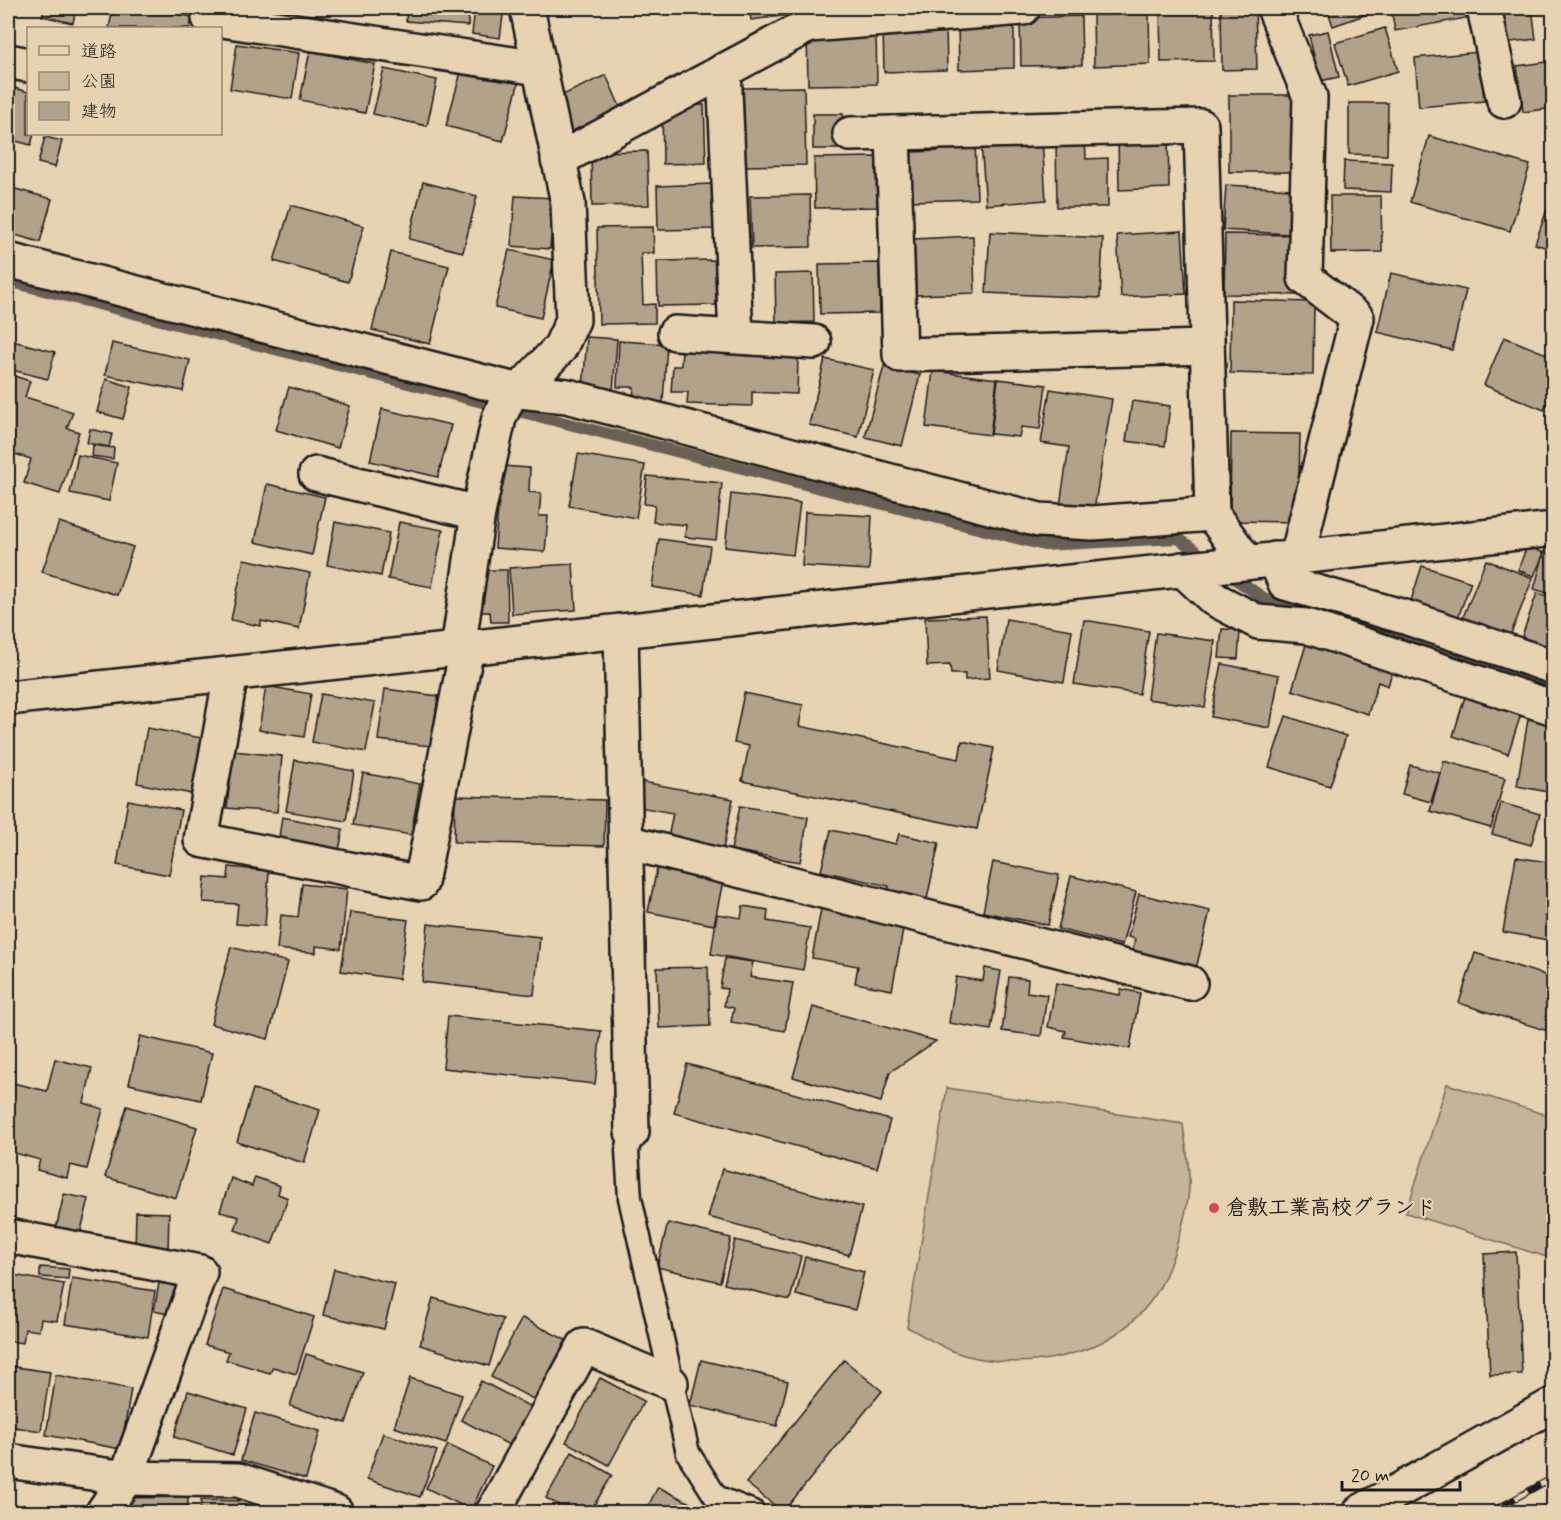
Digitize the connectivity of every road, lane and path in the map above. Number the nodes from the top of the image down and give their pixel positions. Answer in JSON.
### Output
{"nodes":[{"id":1,"x":527,"y":8,"type":"edge"},
{"id":2,"x":1023,"y":8,"type":"edge"},
{"id":3,"x":1274,"y":8,"type":"edge"},
{"id":4,"x":1484,"y":8,"type":"edge"},
{"id":5,"x":209,"y":18,"type":"edge"},
{"id":6,"x":8,"y":62,"type":"edge"},
{"id":7,"x":27,"y":65,"type":"edge"},
{"id":8,"x":538,"y":68,"type":"junction"},
{"id":9,"x":724,"y":70,"type":"junction"},
{"id":10,"x":1504,"y":101,"type":"dead end"},
{"id":11,"x":893,"y":133,"type":"junction"},
{"id":12,"x":850,"y":134,"type":"dead end"},
{"id":13,"x":558,"y":160,"type":"junction"},
{"id":14,"x":8,"y":260,"type":"edge"},
{"id":15,"x":675,"y":333,"type":"dead end"},
{"id":16,"x":736,"y":336,"type":"junction"},
{"id":17,"x":814,"y":342,"type":"dead end"},
{"id":18,"x":1207,"y":347,"type":"junction"},
{"id":19,"x":509,"y":401,"type":"junction"},
{"id":20,"x":316,"y":474,"type":"dead end"},
{"id":21,"x":478,"y":513,"type":"junction"},
{"id":22,"x":1212,"y":514,"type":"junction"},
{"id":23,"x":1554,"y":529,"type":"edge"},
{"id":24,"x":1264,"y":560,"type":"junction"},
{"id":25,"x":1191,"y":568,"type":"junction"},
{"id":26,"x":621,"y":631,"type":"junction"},
{"id":27,"x":463,"y":648,"type":"junction"},
{"id":28,"x":1554,"y":668,"type":"edge"},
{"id":29,"x":231,"y":674,"type":"junction"},
{"id":30,"x":8,"y":698,"type":"edge"},
{"id":31,"x":1554,"y":708,"type":"edge"},
{"id":32,"x":626,"y":842,"type":"junction"},
{"id":33,"x":1190,"y":983,"type":"dead end"},
{"id":34,"x":632,"y":1132,"type":"joint"},
{"id":35,"x":8,"y":1236,"type":"edge"},
{"id":36,"x":671,"y":1383,"type":"junction"},
{"id":37,"x":1554,"y":1404,"type":"edge"},
{"id":38,"x":8,"y":1461,"type":"edge"},
{"id":39,"x":126,"y":1478,"type":"junction"},
{"id":40,"x":103,"y":1512,"type":"edge"},
{"id":41,"x":336,"y":1512,"type":"edge"},
{"id":42,"x":494,"y":1512,"type":"edge"},
{"id":43,"x":753,"y":1512,"type":"edge"},
{"id":44,"x":1360,"y":1512,"type":"edge"}],
"edges":[{"from":1,"to":8,"type":"street"},
{"from":2,"to":9,"type":"street"},
{"from":3,"to":24,"type":"street"},
{"from":4,"to":10,"type":"street"},
{"from":5,"to":8,"type":"street"},
{"from":6,"to":7,"type":"street"},
{"from":8,"to":13,"type":"street"},
{"from":9,"to":13,"type":"street"},
{"from":9,"to":16,"type":"street"},
{"from":11,"to":12,"type":"street"},
{"from":11,"to":18,"type":"street"},
{"from":11,"to":18,"type":"street"},
{"from":13,"to":19,"type":"street"},
{"from":14,"to":19,"type":"street"},
{"from":15,"to":16,"type":"street"},
{"from":16,"to":17,"type":"street"},
{"from":18,"to":22,"type":"street"},
{"from":19,"to":21,"type":"street"},
{"from":19,"to":22,"type":"street"},
{"from":20,"to":21,"type":"street"},
{"from":21,"to":27,"type":"street"},
{"from":22,"to":24,"type":"street"},
{"from":23,"to":24,"type":"street"},
{"from":24,"to":25,"type":"street"},
{"from":24,"to":28,"type":"street"},
{"from":25,"to":26,"type":"street"},
{"from":25,"to":31,"type":"street"},
{"from":26,"to":27,"type":"street"},
{"from":26,"to":32,"type":"street"},
{"from":27,"to":29,"type":"street"},
{"from":27,"to":29,"type":"street"},
{"from":29,"to":30,"type":"street"},
{"from":32,"to":33,"type":"street"},
{"from":32,"to":34,"type":"street"},
{"from":34,"to":36,"type":"lane"},
{"from":35,"to":39,"type":"street"},
{"from":36,"to":42,"type":"street"},
{"from":36,"to":43,"type":"lane"},
{"from":37,"to":44,"type":"street"},
{"from":38,"to":39,"type":"street"},
{"from":39,"to":40,"type":"street"},
{"from":39,"to":41,"type":"street"}]}
